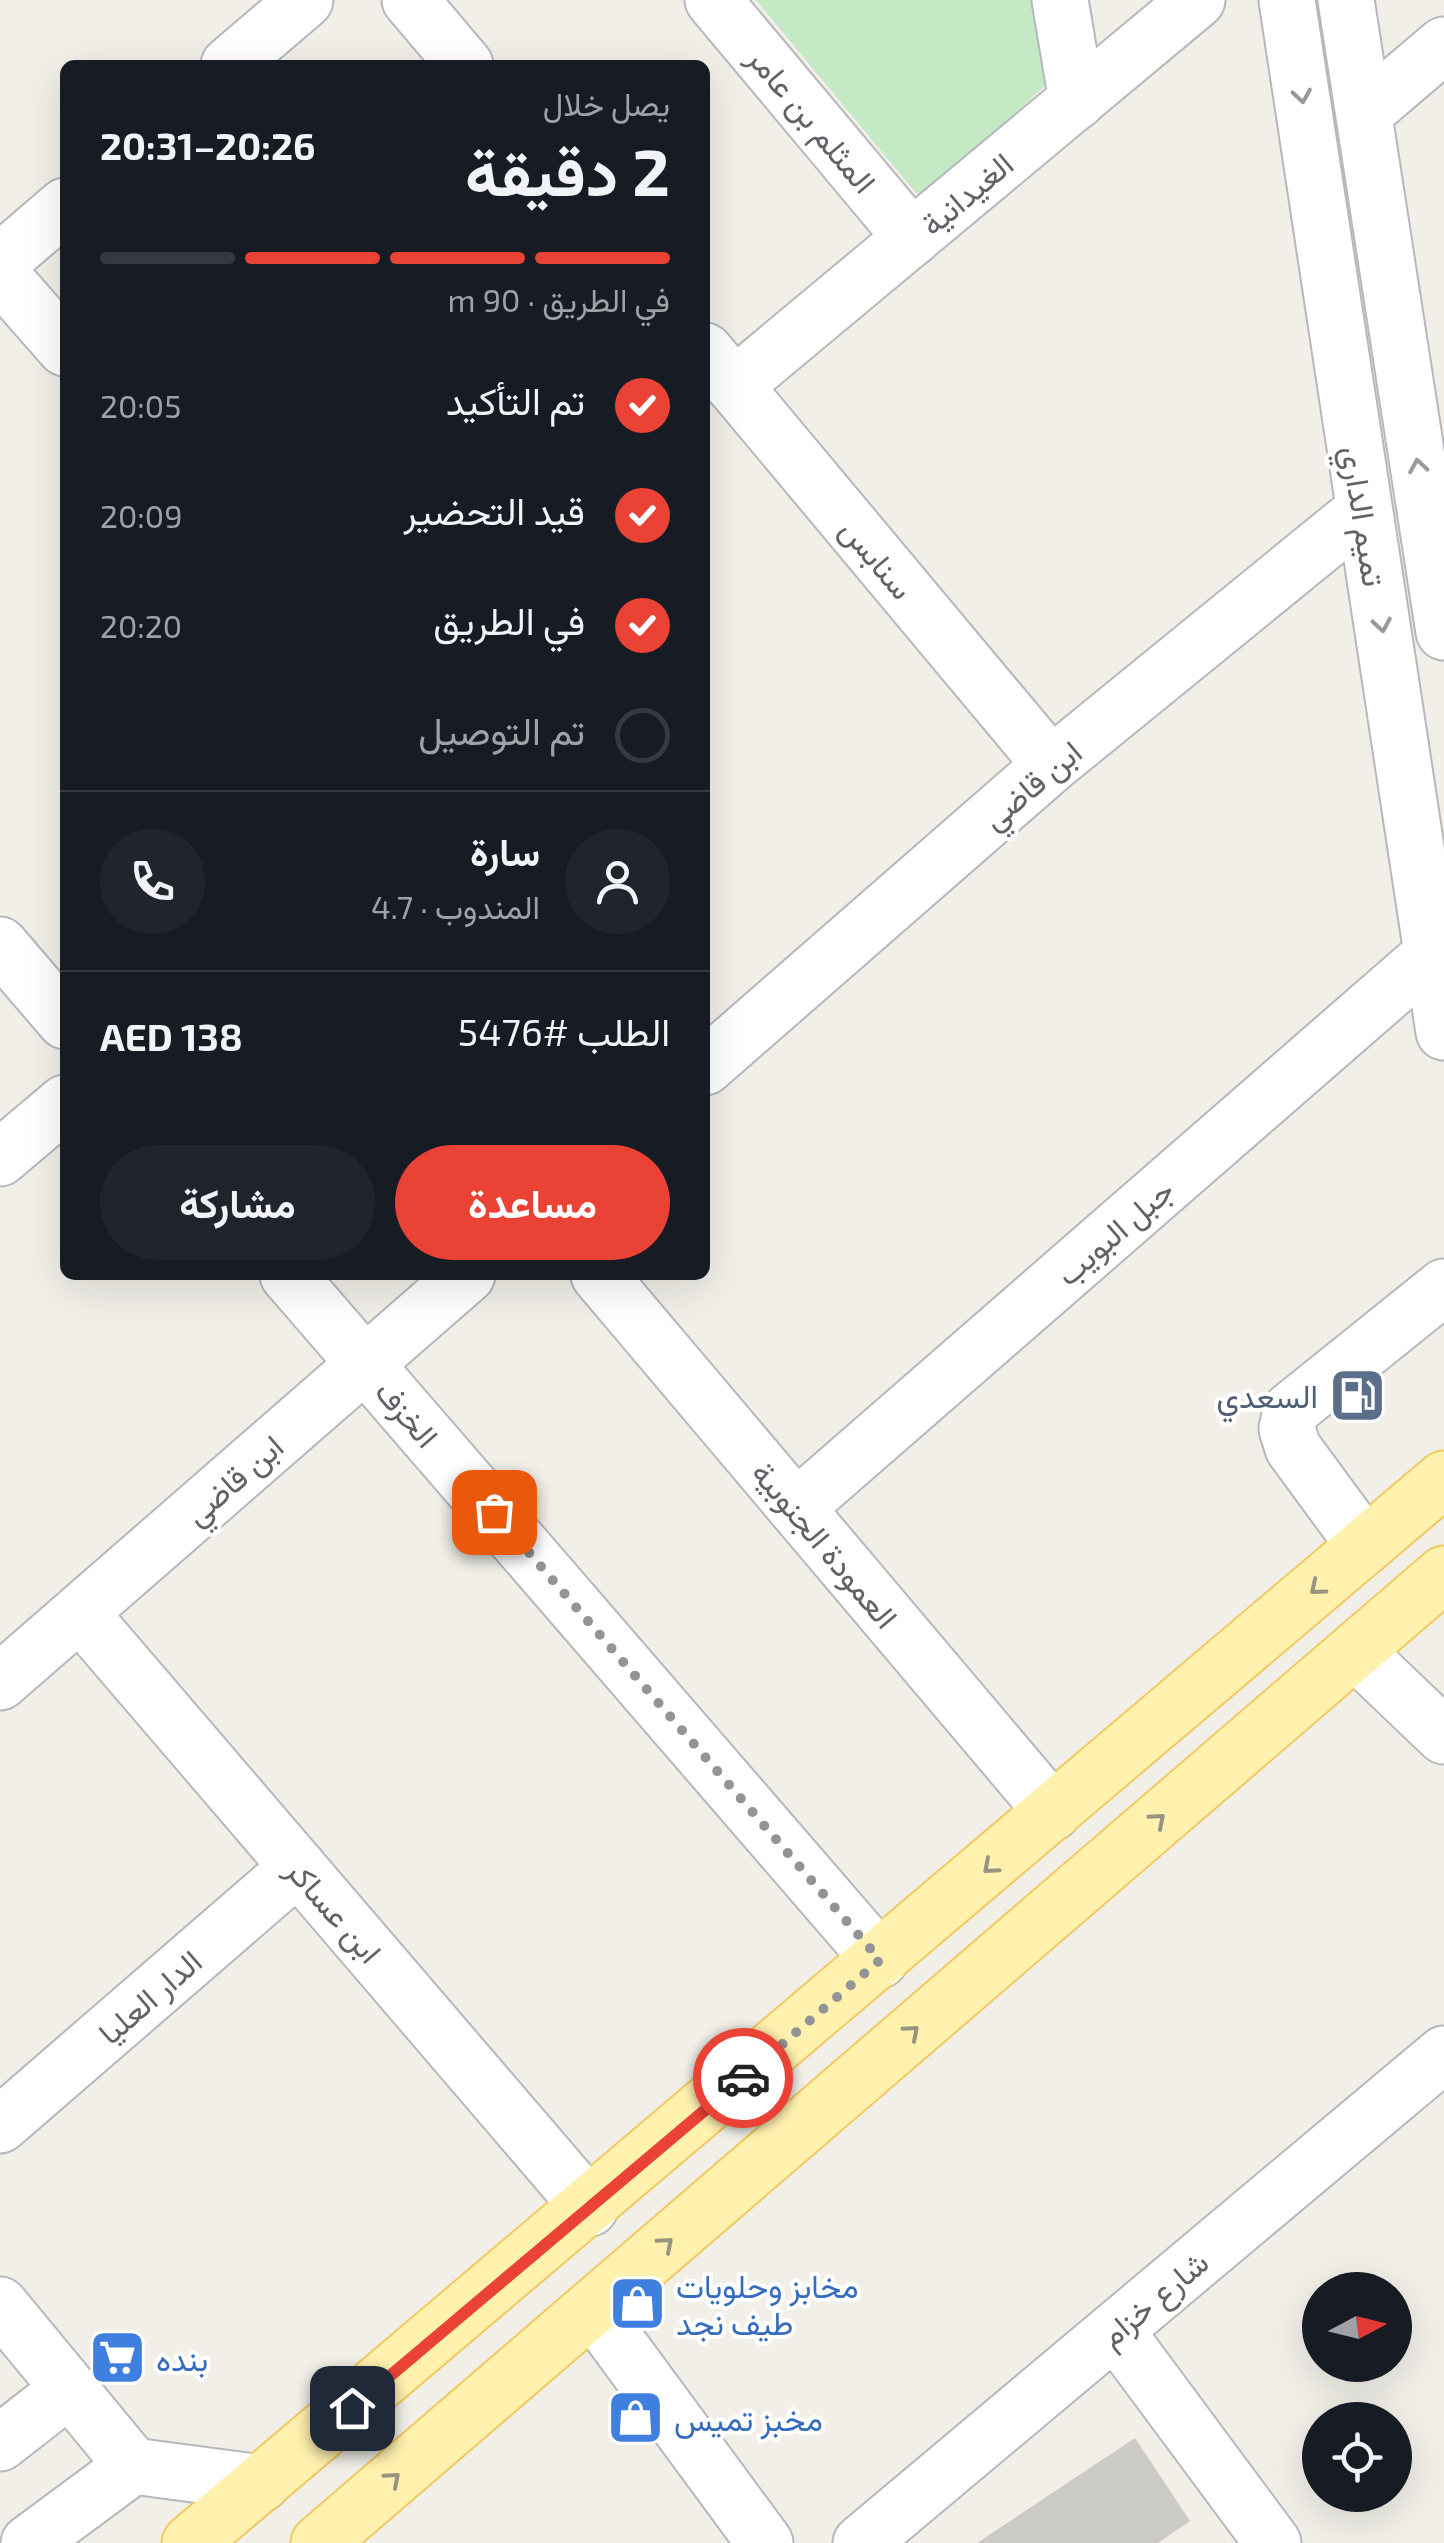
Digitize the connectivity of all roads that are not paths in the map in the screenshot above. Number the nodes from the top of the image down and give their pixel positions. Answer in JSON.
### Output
{"nodes":[{"id":1,"x":305,"y":0,"type":"edge"},
{"id":2,"x":410,"y":0,"type":"edge"},
{"id":3,"x":713,"y":0,"type":"edge"},
{"id":4,"x":1060,"y":0,"type":"edge"},
{"id":5,"x":1197,"y":0,"type":"edge"},
{"id":6,"x":1287,"y":0,"type":"edge"},
{"id":7,"x":1346,"y":0,"type":"edge"},
{"id":8,"x":1444,"y":45,"type":"edge"},
{"id":9,"x":235,"y":60,"type":"edge"},
{"id":10,"x":461,"y":60,"type":"edge"},
{"id":11,"x":1077,"y":100,"type":"junction"},
{"id":12,"x":1364,"y":113,"type":"junction"},
{"id":13,"x":60,"y":210,"type":"edge"},
{"id":14,"x":912,"y":238,"type":"junction"},
{"id":15,"x":0,"y":262,"type":"edge"},
{"id":16,"x":0,"y":274,"type":"edge"},
{"id":17,"x":60,"y":342,"type":"edge"},
{"id":18,"x":720,"y":369,"type":"edge"},
{"id":19,"x":1364,"y":510,"type":"junction"},
{"id":20,"x":1438,"y":543,"type":"edge"},
{"id":21,"x":1444,"y":632,"type":"edge"},
{"id":22,"x":1052,"y":765,"type":"junction"},
{"id":23,"x":0,"y":945,"type":"edge"},
{"id":24,"x":1432,"y":954,"type":"junction"},
{"id":25,"x":60,"y":1015,"type":"edge"},
{"id":26,"x":1444,"y":1032,"type":"edge"},
{"id":27,"x":710,"y":1063,"type":"edge"},
{"id":28,"x":60,"y":1107,"type":"edge"},
{"id":29,"x":0,"y":1158,"type":"edge"},
{"id":30,"x":292,"y":1280,"type":"edge"},
{"id":31,"x":461,"y":1280,"type":"edge"},
{"id":32,"x":603,"y":1280,"type":"edge"},
{"id":33,"x":1444,"y":1287,"type":"edge"},
{"id":34,"x":366,"y":1363,"type":"junction"},
{"id":35,"x":1444,"y":1479,"type":"edge"},
{"id":36,"x":796,"y":1508,"type":"junction"},
{"id":37,"x":1365,"y":1546,"type":"junction"},
{"id":38,"x":1444,"y":1574,"type":"edge"},
{"id":39,"x":80,"y":1613,"type":"junction"},
{"id":40,"x":1354,"y":1650,"type":"junction"},
{"id":41,"x":0,"y":1682,"type":"edge"},
{"id":42,"x":1444,"y":1736,"type":"edge"},
{"id":43,"x":1054,"y":1812,"type":"junction"},
{"id":44,"x":298,"y":1867,"type":"junction"},
{"id":45,"x":880,"y":1960,"type":"junction"},
{"id":46,"x":1444,"y":2054,"type":"edge"},
{"id":47,"x":0,"y":2125,"type":"edge"},
{"id":48,"x":590,"y":2208,"type":"junction"},
{"id":49,"x":0,"y":2306,"type":"edge"},
{"id":50,"x":592,"y":2308,"type":"junction"},
{"id":51,"x":1115,"y":2330,"type":"junction"},
{"id":52,"x":68,"y":2390,"type":"junction"},
{"id":53,"x":6,"y":2426,"type":"edge"},
{"id":54,"x":133,"y":2466,"type":"junction"},
{"id":55,"x":262,"y":2483,"type":"junction"},
{"id":56,"x":29,"y":2543,"type":"edge"},
{"id":57,"x":190,"y":2543,"type":"edge"},
{"id":58,"x":320,"y":2543,"type":"edge"},
{"id":59,"x":765,"y":2543,"type":"edge"},
{"id":60,"x":861,"y":2543,"type":"edge"},
{"id":61,"x":1273,"y":2543,"type":"edge"}],
"edges":[{"from":1,"to":9,"type":"street"},
{"from":2,"to":10,"type":"street"},
{"from":3,"to":14,"type":"street","name":"المثلم بن عامر"},
{"from":4,"to":11,"type":"street"},
{"from":5,"to":11,"type":"street","name":"الغيدانية"},
{"from":6,"to":19,"type":"street","name":"تميم الداري","one_way":true},
{"from":7,"to":12,"type":"street","name":"تميم الداري"},
{"from":8,"to":12,"type":"street"},
{"from":11,"to":14,"type":"street","name":"الغيدانية"},
{"from":20,"to":12,"type":"street","name":"تميم الداري","one_way":true},
{"from":13,"to":15,"type":"street"},
{"from":14,"to":18,"type":"street","name":"الغيدانية"},
{"from":16,"to":17,"type":"street"},
{"from":18,"to":22,"type":"street","name":"سنابس"},
{"from":19,"to":22,"type":"street","name":"ابن قاضي"},
{"from":19,"to":24,"type":"street","name":"تميم الداري","one_way":true},
{"from":20,"to":21,"type":"street","name":"تميم الداري"},
{"from":22,"to":27,"type":"street","name":"ابن قاضي"},
{"from":23,"to":25,"type":"street"},
{"from":24,"to":26,"type":"street","name":"تميم الداري"},
{"from":24,"to":36,"type":"street","name":"جبل البويب"},
{"from":28,"to":29,"type":"street"},
{"from":30,"to":34,"type":"street","name":"الخزف"},
{"from":31,"to":34,"type":"street","name":"ابن قاضي"},
{"from":32,"to":36,"type":"street","name":"العمودة الجنوبية"},
{"from":33,"to":37,"type":"street"},
{"from":34,"to":39,"type":"street","name":"ابن قاضي"},
{"from":34,"to":45,"type":"street","name":"الخزف"},
{"from":35,"to":37,"type":"main road"},
{"from":36,"to":43,"type":"street","name":"العمودة الجنوبية"},
{"from":37,"to":43,"type":"main road","one_way":true},
{"from":38,"to":40,"type":"main road"},
{"from":39,"to":41,"type":"street","name":"ابن قاضي"},
{"from":39,"to":44,"type":"street","name":"ابن عساكر"},
{"from":40,"to":42,"type":"street"},
{"from":50,"to":40,"type":"main road","one_way":true},
{"from":43,"to":45,"type":"main road","one_way":true},
{"from":44,"to":47,"type":"street","name":"الدار العليا"},
{"from":44,"to":48,"type":"street","name":"ابن عساكر"},
{"from":45,"to":48,"type":"main road"},
{"from":46,"to":51,"type":"street","name":"شارع خزام"},
{"from":48,"to":55,"type":"main road"},
{"from":49,"to":52,"type":"street"},
{"from":58,"to":50,"type":"main road","one_way":true},
{"from":50,"to":59,"type":"street"},
{"from":51,"to":60,"type":"street","name":"شارع خزام"},
{"from":51,"to":61,"type":"street"},
{"from":52,"to":53,"type":"street"},
{"from":52,"to":54,"type":"street"},
{"from":54,"to":55,"type":"street"},
{"from":54,"to":56,"type":"street"},
{"from":55,"to":57,"type":"main road"}]}
